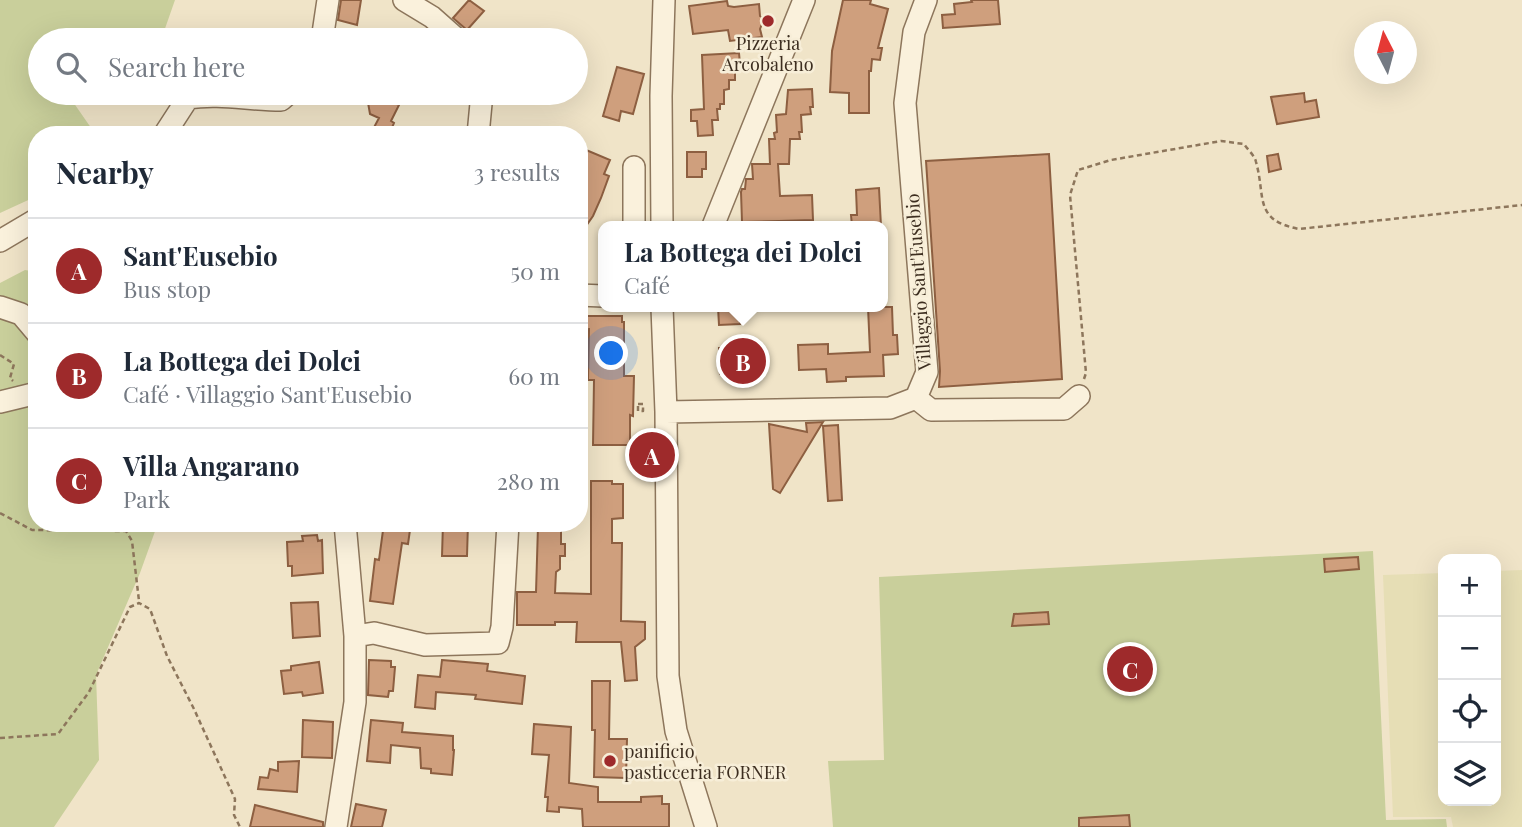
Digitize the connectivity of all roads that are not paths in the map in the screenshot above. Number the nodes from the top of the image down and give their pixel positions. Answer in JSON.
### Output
{"nodes":[{"id":1,"x":328,"y":0,"type":"edge"},
{"id":2,"x":404,"y":0,"type":"edge"},
{"id":3,"x":664,"y":0,"type":"edge"},
{"id":4,"x":804,"y":0,"type":"edge"},
{"id":5,"x":926,"y":0,"type":"edge"},
{"id":6,"x":323,"y":28,"type":"edge"},
{"id":7,"x":444,"y":28,"type":"edge"},
{"id":8,"x":183,"y":105,"type":"edge"},
{"id":9,"x":483,"y":105,"type":"edge"},
{"id":10,"x":170,"y":126,"type":"edge"},
{"id":11,"x":479,"y":126,"type":"edge"},
{"id":12,"x":634,"y":167,"type":"dead end"},
{"id":13,"x":634,"y":221,"type":"edge"},
{"id":14,"x":662,"y":221,"type":"edge"},
{"id":15,"x":715,"y":221,"type":"edge"},
{"id":16,"x":28,"y":225,"type":"edge"},
{"id":17,"x":0,"y":242,"type":"edge"},
{"id":18,"x":0,"y":307,"type":"edge"},
{"id":19,"x":661,"y":312,"type":"edge"},
{"id":20,"x":28,"y":322,"type":"edge"},
{"id":21,"x":28,"y":395,"type":"edge"},
{"id":22,"x":1079,"y":396,"type":"road end"},
{"id":23,"x":916,"y":398,"type":"junction"},
{"id":24,"x":0,"y":402,"type":"edge"},
{"id":25,"x":666,"y":412,"type":"junction"},
{"id":26,"x":346,"y":532,"type":"edge"},
{"id":27,"x":507,"y":532,"type":"edge"},
{"id":28,"x":355,"y":636,"type":"junction"},
{"id":29,"x":336,"y":827,"type":"edge"},
{"id":30,"x":706,"y":827,"type":"edge"}],
"edges":[{"from":1,"to":6,"type":"street"},
{"from":2,"to":7,"type":"street"},
{"from":3,"to":14,"type":"street"},
{"from":4,"to":15,"type":"street"},
{"from":5,"to":23,"type":"street","name":"Villaggio Sant'Eusebio"},
{"from":8,"to":10,"type":"street"},
{"from":9,"to":11,"type":"street"},
{"from":12,"to":13,"type":"street"},
{"from":16,"to":17,"type":"street"},
{"from":18,"to":20,"type":"street"},
{"from":19,"to":25,"type":"street"},
{"from":21,"to":24,"type":"street"},
{"from":22,"to":23,"type":"street"},
{"from":23,"to":25,"type":"street"},
{"from":25,"to":30,"type":"street"},
{"from":26,"to":28,"type":"street"},
{"from":27,"to":28,"type":"street"},
{"from":28,"to":29,"type":"street"}]}
